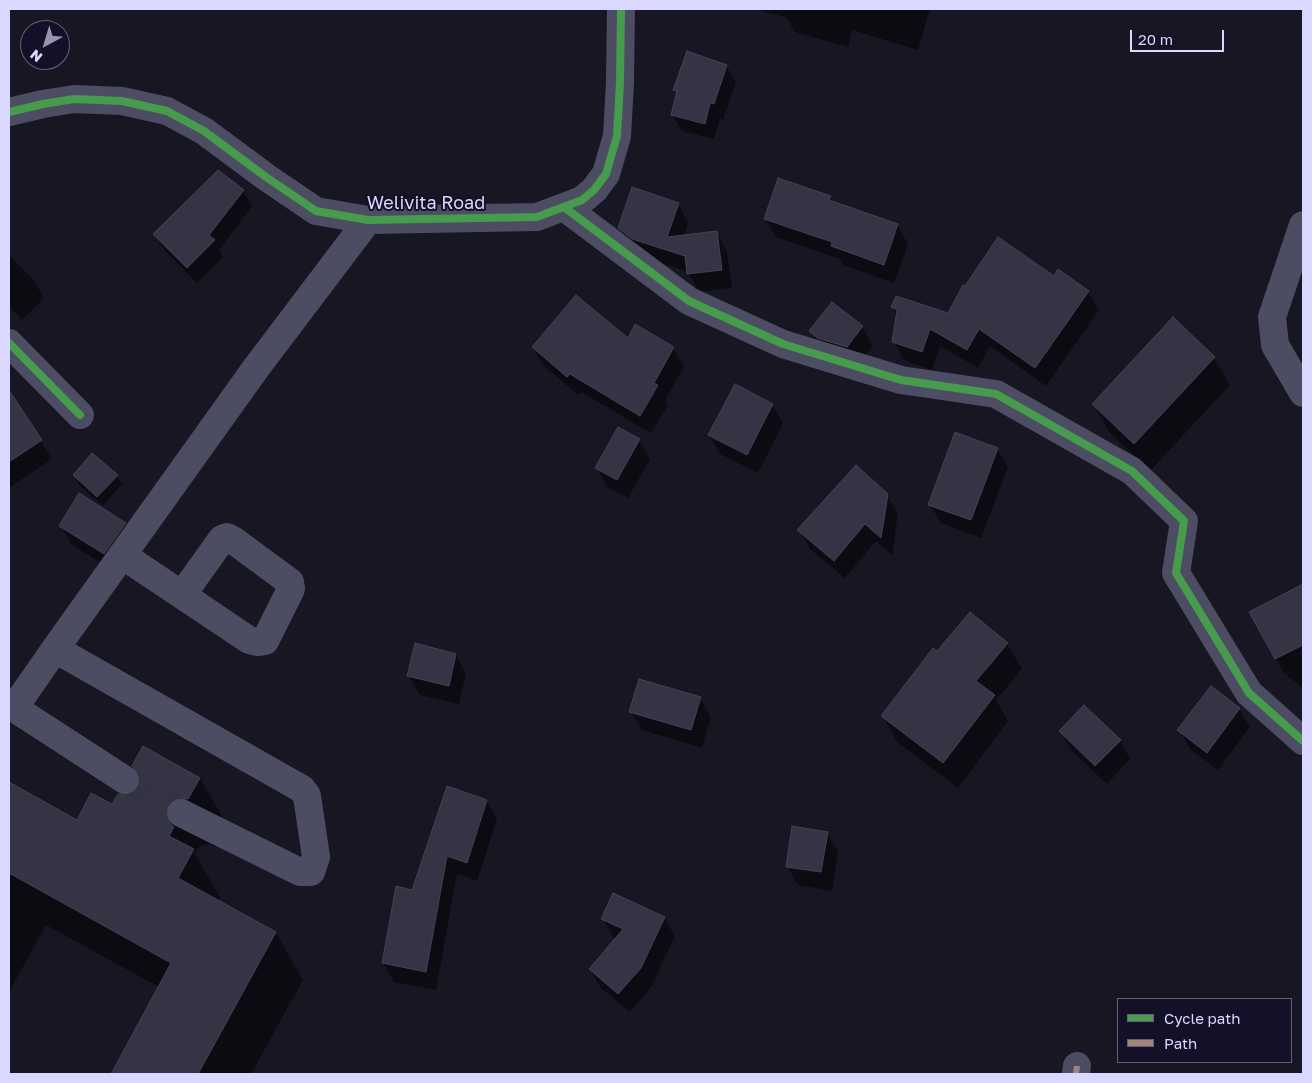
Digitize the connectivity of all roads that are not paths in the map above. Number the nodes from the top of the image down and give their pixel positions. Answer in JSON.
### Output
{"nodes":[{"id":1,"x":621,"y":9,"type":"edge"},
{"id":2,"x":9,"y":112,"type":"edge"},
{"id":3,"x":564,"y":207,"type":"junction"},
{"id":4,"x":368,"y":220,"type":"junction"},
{"id":5,"x":1303,"y":226,"type":"edge"},
{"id":6,"x":9,"y":343,"type":"edge"},
{"id":7,"x":1303,"y":393,"type":"edge"},
{"id":8,"x":80,"y":415,"type":"dead end"},
{"id":9,"x":122,"y":555,"type":"junction"},
{"id":10,"x":182,"y":595,"type":"dead end"},
{"id":11,"x":55,"y":649,"type":"junction"},
{"id":12,"x":11,"y":711,"type":"edge"},
{"id":13,"x":1303,"y":741,"type":"edge"},
{"id":14,"x":125,"y":780,"type":"tunnel mouth"},
{"id":15,"x":181,"y":813,"type":"tunnel mouth"}],
"edges":[{"from":1,"to":3,"type":"street","name":"Welivita Road"},
{"from":2,"to":4,"type":"street","name":"Welivita Road"},
{"from":3,"to":4,"type":"street","name":"Welivita Road"},
{"from":3,"to":13,"type":"street"},
{"from":4,"to":9,"type":"street"},
{"from":5,"to":7,"type":"street"},
{"from":6,"to":8,"type":"street"},
{"from":9,"to":10,"type":"street"},
{"from":9,"to":11,"type":"street"},
{"from":11,"to":12,"type":"street"},
{"from":11,"to":15,"type":"street"},
{"from":12,"to":14,"type":"street"}]}
